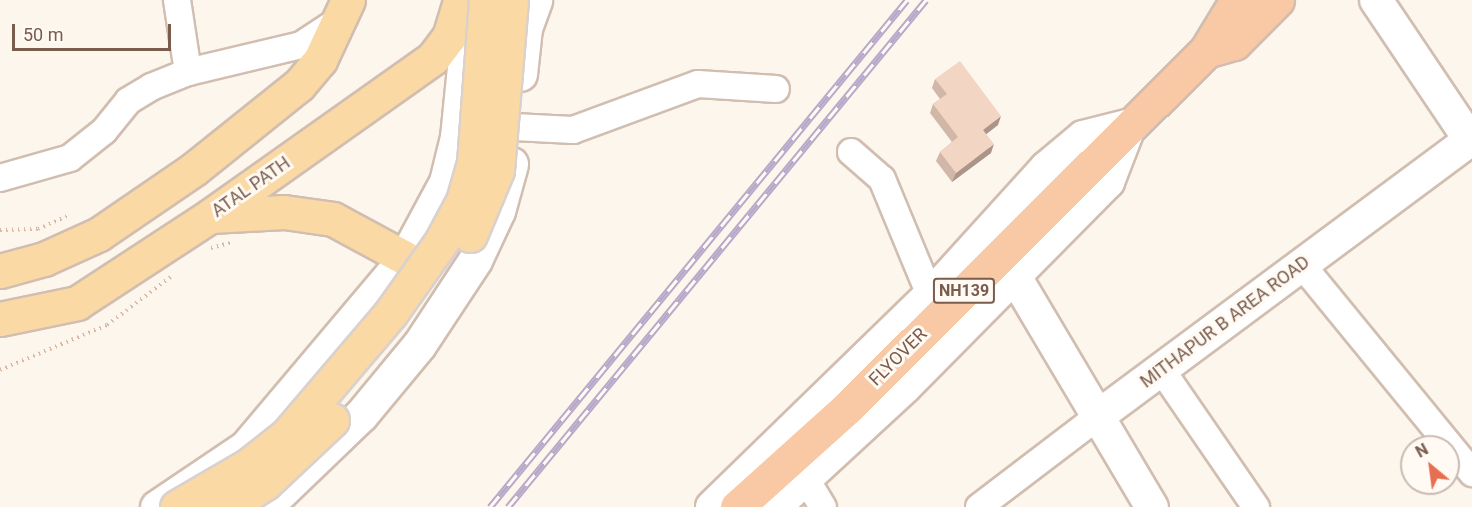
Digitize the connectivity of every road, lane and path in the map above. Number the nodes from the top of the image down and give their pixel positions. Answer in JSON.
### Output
{"nodes":[{"id":1,"x":177,"y":0,"type":"edge"},
{"id":2,"x":460,"y":0,"type":"edge"},
{"id":3,"x":470,"y":0,"type":"edge"},
{"id":4,"x":486,"y":0,"type":"edge"},
{"id":5,"x":511,"y":0,"type":"edge"},
{"id":6,"x":536,"y":0,"type":"edge"},
{"id":7,"x":1237,"y":0,"type":"edge"},
{"id":8,"x":1277,"y":0,"type":"edge"},
{"id":9,"x":1376,"y":0,"type":"edge"},
{"id":10,"x":344,"y":10,"type":"edge"},
{"id":11,"x":1206,"y":51,"type":"junction"},
{"id":12,"x":188,"y":72,"type":"junction"},
{"id":13,"x":776,"y":89,"type":"dead end"},
{"id":14,"x":1130,"y":125,"type":"junction"},
{"id":15,"x":514,"y":127,"type":"junction"},
{"id":16,"x":1471,"y":141,"type":"edge"},
{"id":17,"x":851,"y":152,"type":"dead end"},
{"id":18,"x":0,"y":178,"type":"edge"},
{"id":19,"x":81,"y":211,"type":"dead end"},
{"id":20,"x":210,"y":216,"type":"junction"},
{"id":21,"x":0,"y":231,"type":"edge"},
{"id":22,"x":241,"y":240,"type":"dead end"},
{"id":23,"x":203,"y":254,"type":"dead end"},
{"id":24,"x":405,"y":258,"type":"junction"},
{"id":25,"x":1302,"y":265,"type":"junction"},
{"id":26,"x":184,"y":267,"type":"dead end"},
{"id":27,"x":0,"y":271,"type":"edge"},
{"id":28,"x":1014,"y":275,"type":"junction"},
{"id":29,"x":930,"y":295,"type":"junction"},
{"id":30,"x":0,"y":319,"type":"edge"},
{"id":31,"x":342,"y":335,"type":"junction"},
{"id":32,"x":1161,"y":369,"type":"junction"},
{"id":33,"x":0,"y":370,"type":"edge"},
{"id":34,"x":393,"y":377,"type":"junction"},
{"id":35,"x":1097,"y":417,"type":"junction"},
{"id":36,"x":1472,"y":473,"type":"edge"},
{"id":37,"x":806,"y":479,"type":"junction"},
{"id":38,"x":989,"y":504,"type":"edge"},
{"id":39,"x":157,"y":507,"type":"edge"},
{"id":40,"x":177,"y":507,"type":"edge"},
{"id":41,"x":228,"y":507,"type":"edge"},
{"id":42,"x":265,"y":507,"type":"edge"},
{"id":43,"x":712,"y":507,"type":"edge"},
{"id":44,"x":737,"y":507,"type":"edge"},
{"id":45,"x":776,"y":507,"type":"edge"},
{"id":46,"x":823,"y":507,"type":"edge"},
{"id":47,"x":1152,"y":507,"type":"edge"},
{"id":48,"x":1256,"y":507,"type":"edge"}],
"edges":[{"from":1,"to":12,"type":"street"},
{"from":2,"to":20,"type":"main road","name":"ATAL PATH"},
{"from":3,"to":24,"type":"main road"},
{"from":4,"to":40,"type":"main road","bridge":true},
{"from":5,"to":41,"type":"main road","bridge":true},
{"from":6,"to":15,"type":"main road"},
{"from":7,"to":11,"type":"highway","number":"NH139"},
{"from":8,"to":11,"type":"highway","number":"NH139"},
{"from":9,"to":16,"type":"street"},
{"from":10,"to":12,"type":"street"},
{"from":10,"to":27,"type":"main road"},
{"from":11,"to":14,"type":"highway","number":"NH139"},
{"from":12,"to":18,"type":"street"},
{"from":13,"to":15,"type":"street"},
{"from":14,"to":28,"type":"street"},
{"from":14,"to":29,"type":"street"},
{"from":14,"to":44,"type":"highway","name":"FLYOVER","number":"NH139"},
{"from":15,"to":34,"type":"main road"},
{"from":16,"to":25,"type":"street","name":"MITHAPUR B AREA ROAD"},
{"from":17,"to":29,"type":"street"},
{"from":19,"to":21,"type":"path"},
{"from":20,"to":24,"type":"main road"},
{"from":20,"to":30,"type":"main road","name":"ATAL PATH"},
{"from":22,"to":23,"type":"path"},
{"from":24,"to":31,"type":"main road"},
{"from":25,"to":32,"type":"street","name":"MITHAPUR B AREA ROAD"},
{"from":25,"to":36,"type":"street"},
{"from":26,"to":33,"type":"path"},
{"from":28,"to":35,"type":"street"},
{"from":28,"to":37,"type":"street"},
{"from":29,"to":43,"type":"street"},
{"from":31,"to":34,"type":"main road"},
{"from":31,"to":39,"type":"main road"},
{"from":32,"to":35,"type":"street","name":"MITHAPUR B AREA ROAD"},
{"from":32,"to":48,"type":"street"},
{"from":34,"to":42,"type":"main road"},
{"from":35,"to":38,"type":"street","name":"MITHAPUR B AREA ROAD"},
{"from":35,"to":47,"type":"street"},
{"from":37,"to":45,"type":"street"},
{"from":37,"to":46,"type":"street"}]}
